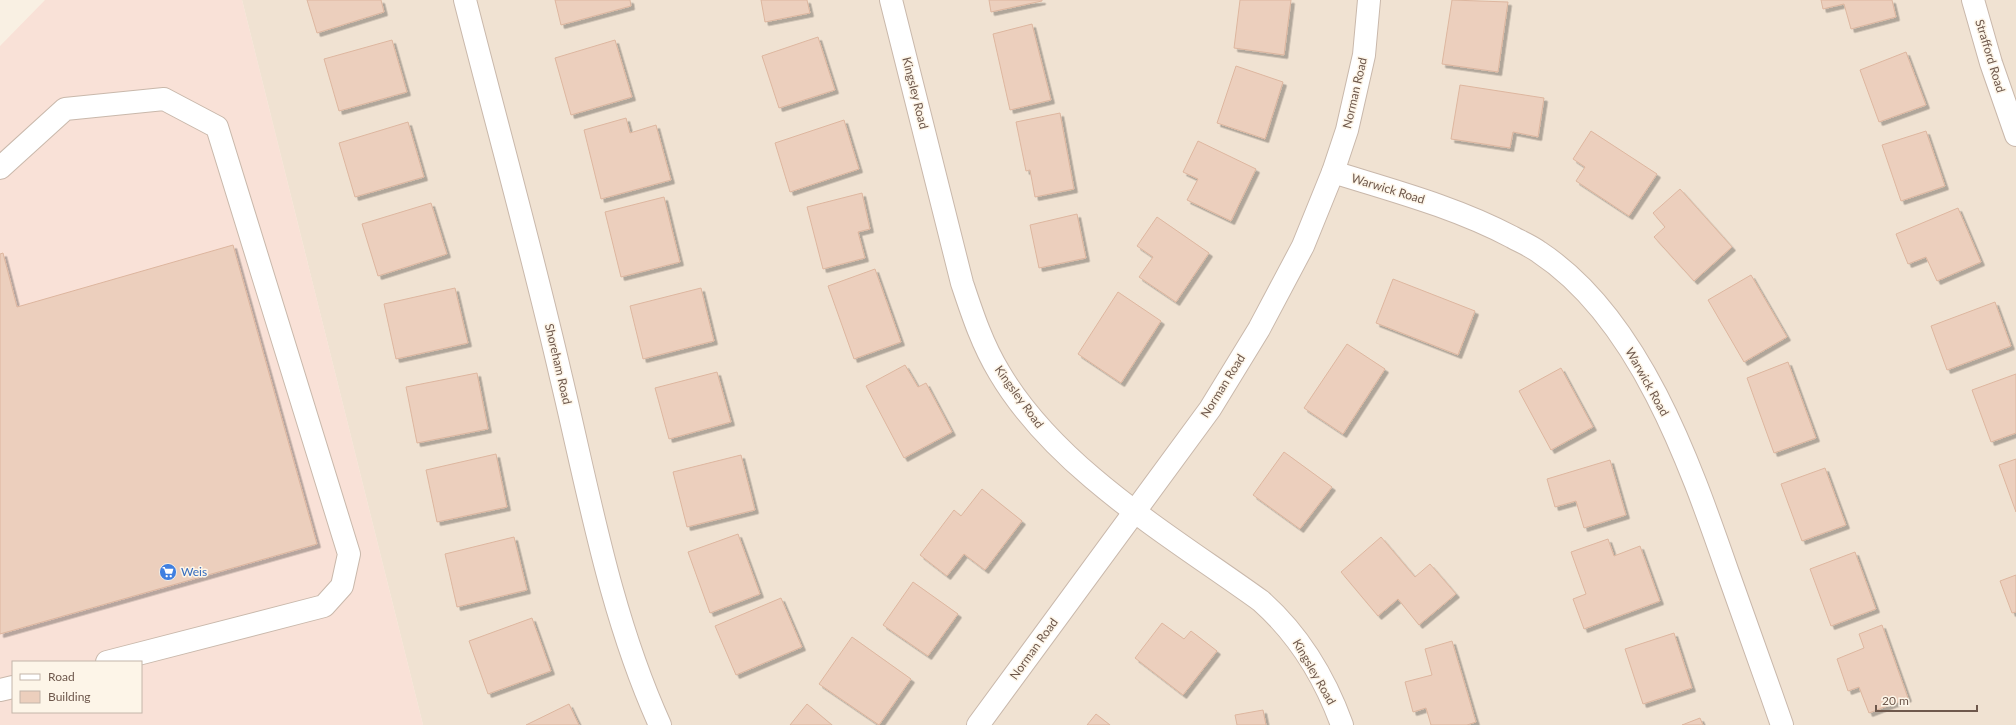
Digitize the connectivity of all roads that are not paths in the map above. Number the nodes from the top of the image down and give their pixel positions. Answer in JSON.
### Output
{"nodes":[{"id":1,"x":465,"y":0,"type":"edge"},
{"id":2,"x":891,"y":0,"type":"edge"},
{"id":3,"x":1369,"y":0,"type":"edge"},
{"id":4,"x":1973,"y":0,"type":"edge"},
{"id":5,"x":2016,"y":135,"type":"edge"},
{"id":6,"x":0,"y":168,"type":"edge"},
{"id":7,"x":1333,"y":172,"type":"junction"},
{"id":8,"x":1135,"y":511,"type":"junction"},
{"id":9,"x":111,"y":661,"type":"edge"},
{"id":10,"x":12,"y":686,"type":"edge"},
{"id":11,"x":0,"y":690,"type":"edge"},
{"id":12,"x":660,"y":725,"type":"edge"},
{"id":13,"x":978,"y":725,"type":"edge"},
{"id":14,"x":1342,"y":725,"type":"edge"},
{"id":15,"x":1782,"y":725,"type":"edge"}],
"edges":[{"from":1,"to":12,"type":"street","name":"Shoreham Road"},
{"from":2,"to":8,"type":"street","name":"Kingsley Road"},
{"from":3,"to":7,"type":"street","name":"Norman Road"},
{"from":4,"to":5,"type":"street","name":"Strafford Road"},
{"from":6,"to":9,"type":"street"},
{"from":7,"to":8,"type":"street","name":"Norman Road"},
{"from":7,"to":15,"type":"street","name":"Warwick Road"},
{"from":8,"to":13,"type":"street","name":"Norman Road"},
{"from":8,"to":14,"type":"street","name":"Kingsley Road"},
{"from":10,"to":11,"type":"street"}]}
